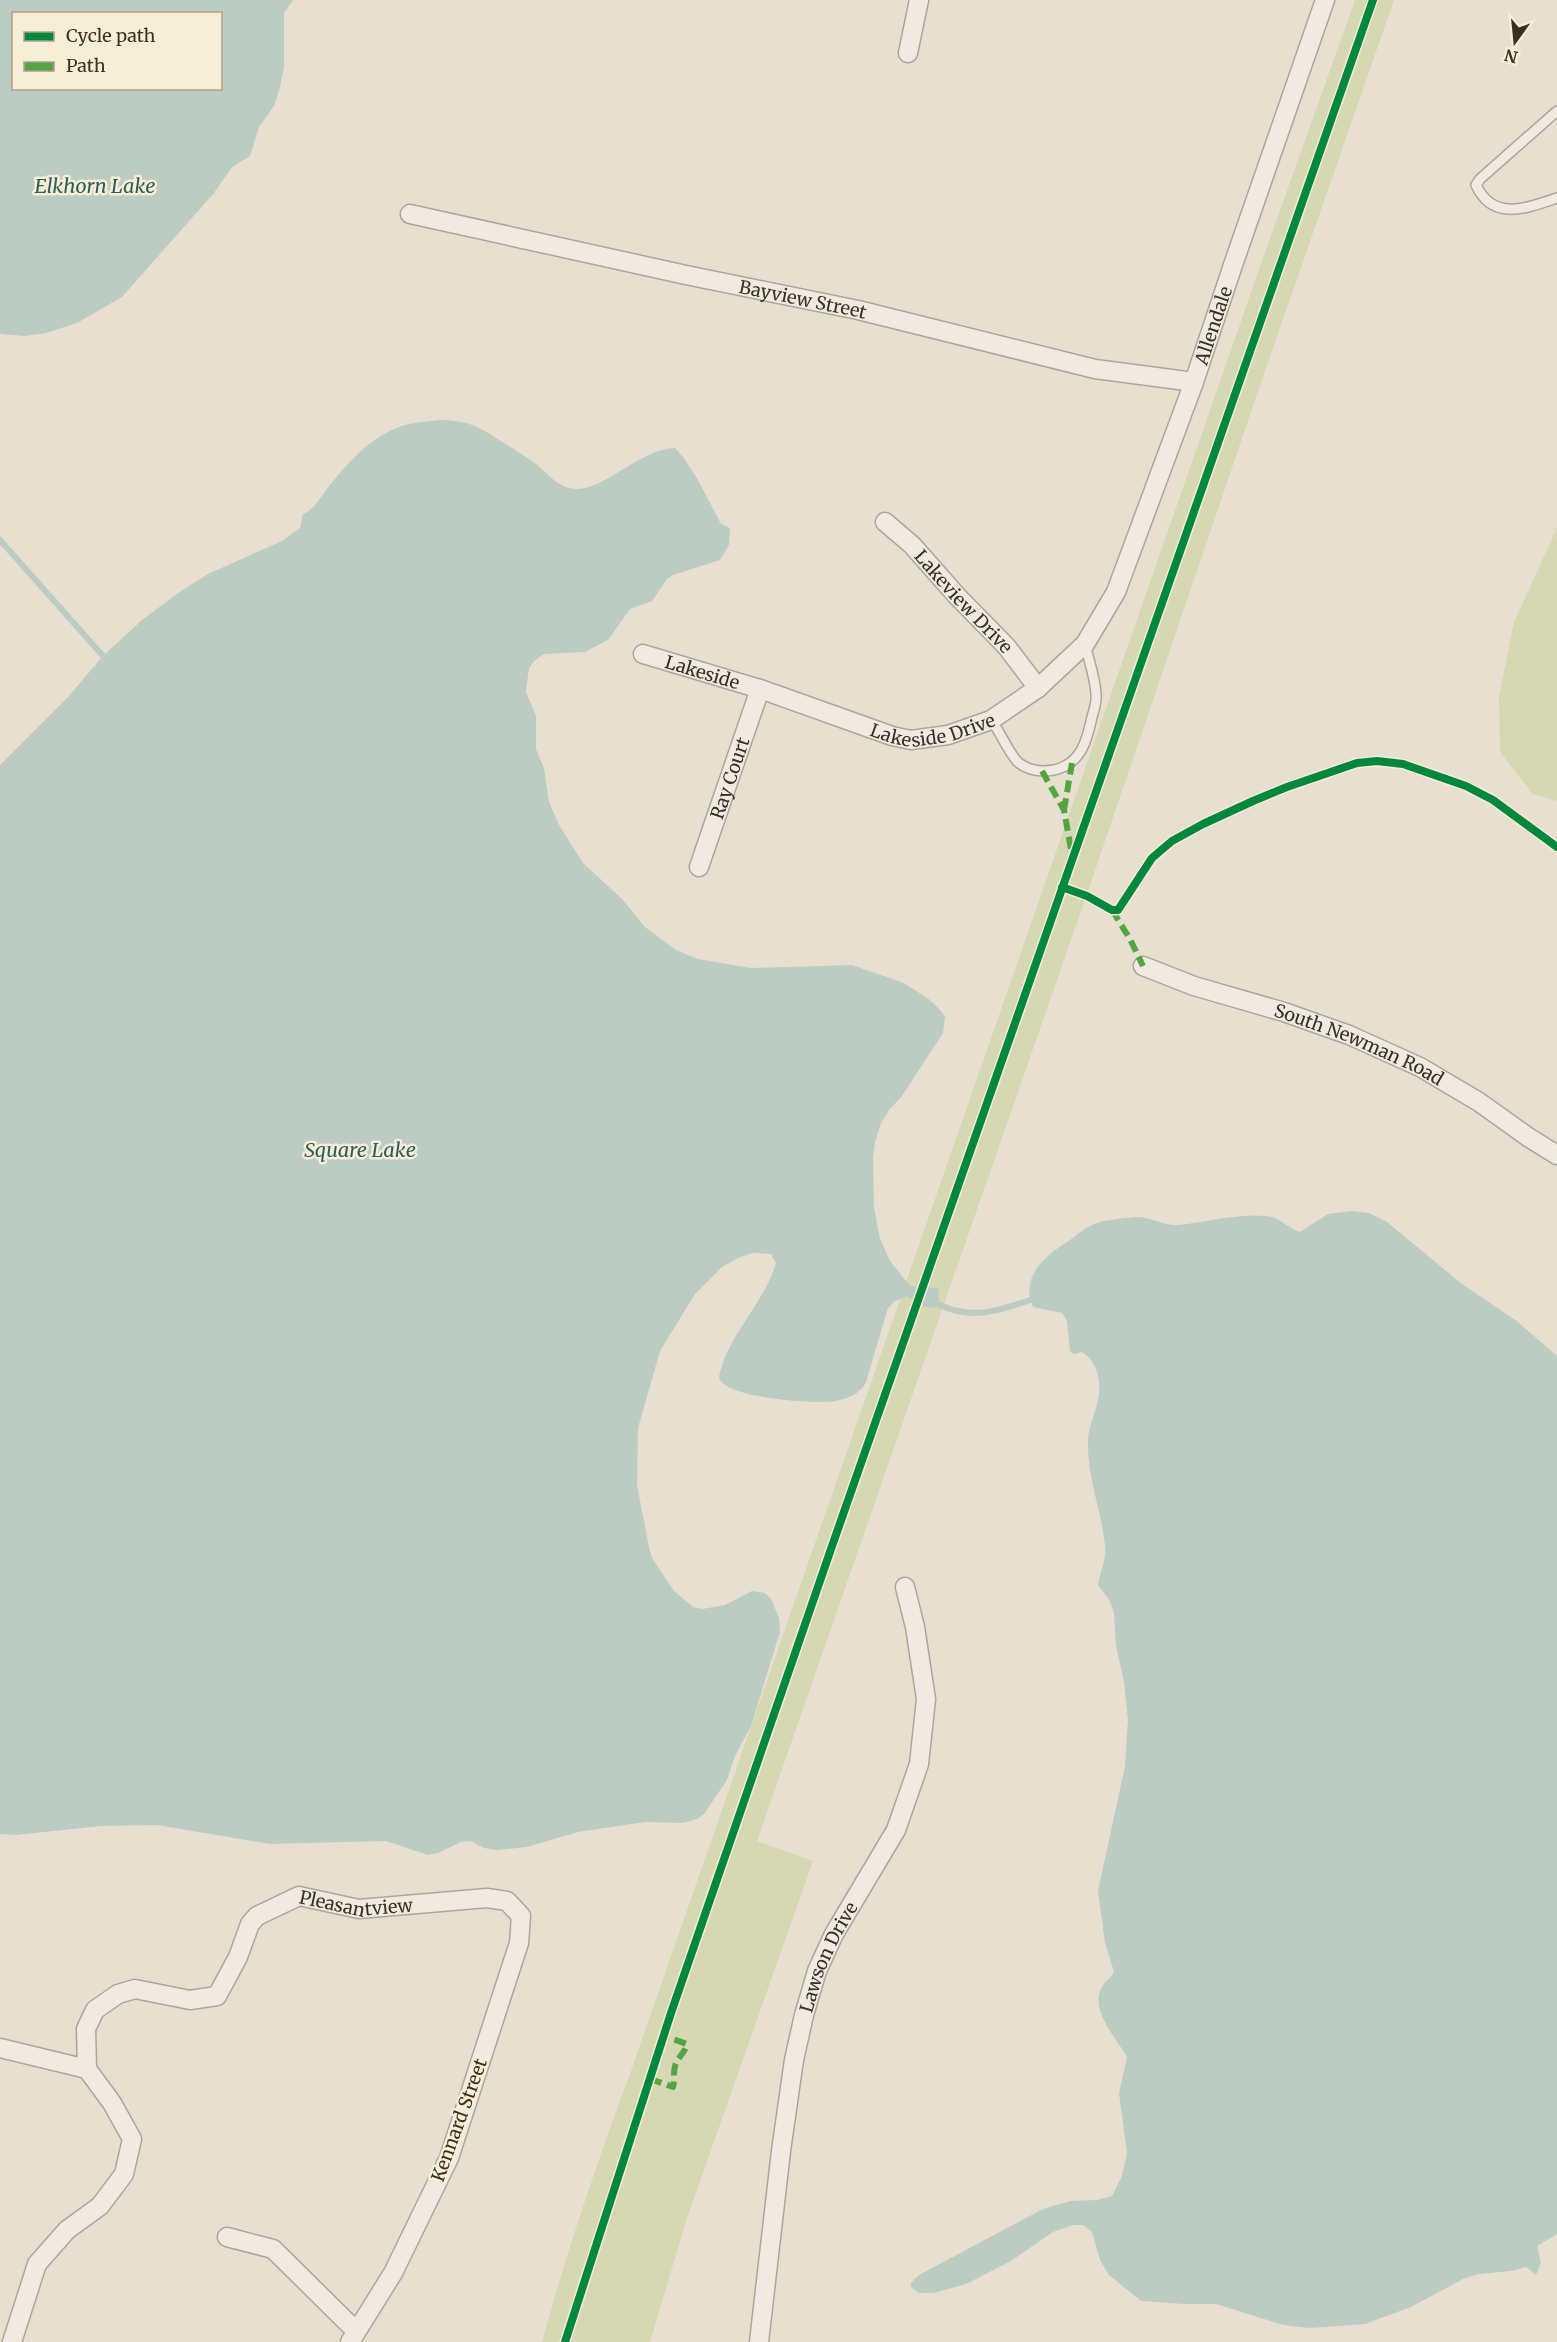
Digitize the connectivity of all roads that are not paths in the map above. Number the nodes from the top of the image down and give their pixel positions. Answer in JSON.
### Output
{"nodes":[{"id":1,"x":920,"y":0,"type":"edge"},
{"id":2,"x":1325,"y":0,"type":"edge"},
{"id":3,"x":908,"y":53,"type":"dead end"},
{"id":4,"x":1557,"y":111,"type":"edge"},
{"id":5,"x":1557,"y":198,"type":"edge"},
{"id":6,"x":410,"y":214,"type":"dead end"},
{"id":7,"x":1194,"y":382,"type":"junction"},
{"id":8,"x":885,"y":522,"type":"dead end"},
{"id":9,"x":1084,"y":644,"type":"junction"},
{"id":10,"x":643,"y":654,"type":"dead end"},
{"id":11,"x":1038,"y":688,"type":"junction"},
{"id":12,"x":760,"y":689,"type":"junction"},
{"id":13,"x":991,"y":720,"type":"junction"},
{"id":14,"x":699,"y":867,"type":"dead end"},
{"id":15,"x":1143,"y":966,"type":"dead end"},
{"id":16,"x":1557,"y":1155,"type":"edge"},
{"id":17,"x":905,"y":1587,"type":"dead end"},
{"id":18,"x":521,"y":1916,"type":"joint"},
{"id":19,"x":0,"y":2048,"type":"edge"},
{"id":20,"x":87,"y":2069,"type":"junction"},
{"id":21,"x":227,"y":2237,"type":"dead end"},
{"id":22,"x":353,"y":2337,"type":"edge"},
{"id":23,"x":12,"y":2342,"type":"edge"},
{"id":24,"x":759,"y":2342,"type":"edge"}],
"edges":[{"from":1,"to":3,"type":"street"},
{"from":2,"to":7,"type":"street","name":"Allendale"},
{"from":4,"to":5,"type":"lane"},
{"from":6,"to":7,"type":"street","name":"Bayview Street"},
{"from":7,"to":9,"type":"street","name":"Allendale"},
{"from":8,"to":11,"type":"street","name":"Lakeview Drive"},
{"from":9,"to":11,"type":"street","name":"Lakeside Drive"},
{"from":9,"to":13,"type":"lane"},
{"from":10,"to":12,"type":"street","name":"Lakeside"},
{"from":11,"to":13,"type":"street","name":"Lakeside Drive"},
{"from":12,"to":13,"type":"street","name":"Lakeside Drive"},
{"from":12,"to":14,"type":"street","name":"Ray Court"},
{"from":15,"to":16,"type":"street","name":"South Newman Road"},
{"from":17,"to":24,"type":"street","name":"Lawson Drive"},
{"from":18,"to":20,"type":"street","name":"Pleasantview"},
{"from":18,"to":22,"type":"street","name":"Kennard Street"},
{"from":19,"to":20,"type":"street"},
{"from":20,"to":23,"type":"street"},
{"from":21,"to":22,"type":"street"}]}
